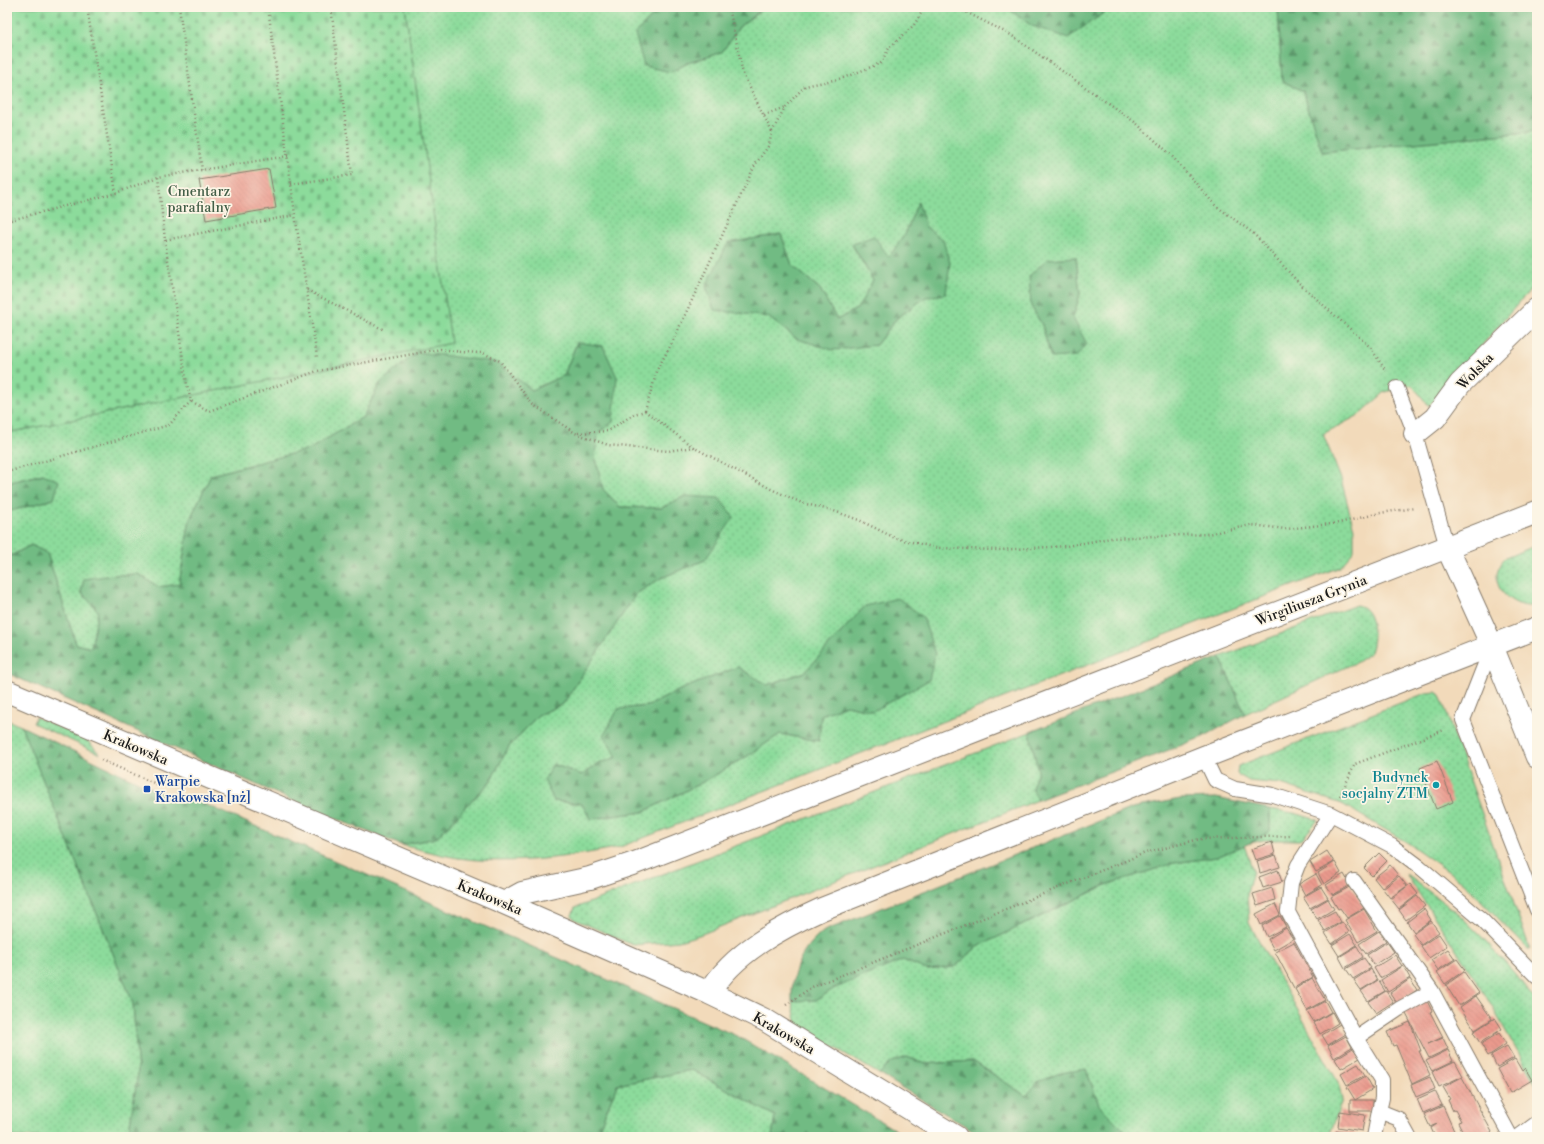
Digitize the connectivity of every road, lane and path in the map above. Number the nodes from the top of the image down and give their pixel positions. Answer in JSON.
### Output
{"nodes":[{"id":1,"x":87,"y":7,"type":"edge"},
{"id":2,"x":179,"y":7,"type":"edge"},
{"id":3,"x":268,"y":7,"type":"edge"},
{"id":4,"x":331,"y":7,"type":"edge"},
{"id":5,"x":729,"y":7,"type":"edge"},
{"id":6,"x":925,"y":7,"type":"edge"},
{"id":7,"x":956,"y":7,"type":"edge"},
{"id":8,"x":785,"y":107,"type":"junction"},
{"id":9,"x":764,"y":115,"type":"junction"},
{"id":10,"x":772,"y":132,"type":"junction"},
{"id":11,"x":288,"y":156,"type":"junction"},
{"id":12,"x":202,"y":170,"type":"junction"},
{"id":13,"x":158,"y":177,"type":"junction"},
{"id":14,"x":291,"y":184,"type":"junction"},
{"id":15,"x":116,"y":193,"type":"junction"},
{"id":16,"x":295,"y":216,"type":"junction"},
{"id":17,"x":7,"y":221,"type":"edge"},
{"id":18,"x":165,"y":240,"type":"junction"},
{"id":19,"x":307,"y":290,"type":"junction"},
{"id":20,"x":1537,"y":309,"type":"edge"},
{"id":21,"x":384,"y":330,"type":"dead end"},
{"id":22,"x":317,"y":357,"type":"dead end"},
{"id":23,"x":1397,"y":388,"type":"joint"},
{"id":24,"x":191,"y":401,"type":"junction"},
{"id":25,"x":645,"y":412,"type":"junction"},
{"id":26,"x":576,"y":433,"type":"junction"},
{"id":27,"x":1415,"y":434,"type":"junction"},
{"id":28,"x":693,"y":447,"type":"junction"},
{"id":29,"x":7,"y":472,"type":"edge"},
{"id":30,"x":1436,"y":505,"type":"junction"},
{"id":31,"x":1537,"y":512,"type":"edge"},
{"id":32,"x":1447,"y":547,"type":"junction"},
{"id":33,"x":1537,"y":628,"type":"edge"},
{"id":34,"x":1492,"y":646,"type":"junction"},
{"id":35,"x":7,"y":691,"type":"edge"},
{"id":36,"x":1463,"y":720,"type":"junction"},
{"id":37,"x":95,"y":756,"type":"dead end"},
{"id":38,"x":1204,"y":757,"type":"junction"},
{"id":39,"x":1537,"y":757,"type":"edge"},
{"id":40,"x":163,"y":787,"type":"dead end"},
{"id":41,"x":1331,"y":814,"type":"junction"},
{"id":42,"x":1314,"y":841,"type":"junction"},
{"id":43,"x":1354,"y":881,"type":"dead end"},
{"id":44,"x":504,"y":903,"type":"junction"},
{"id":45,"x":1537,"y":910,"type":"edge"},
{"id":46,"x":1537,"y":977,"type":"edge"},
{"id":47,"x":1432,"y":991,"type":"junction"},
{"id":48,"x":709,"y":993,"type":"junction"},
{"id":49,"x":765,"y":1020,"type":"junction"},
{"id":50,"x":1356,"y":1038,"type":"junction"},
{"id":51,"x":1379,"y":1111,"type":"junction"},
{"id":52,"x":1537,"y":1123,"type":"edge"},
{"id":53,"x":956,"y":1137,"type":"edge"},
{"id":54,"x":1374,"y":1137,"type":"edge"},
{"id":55,"x":1409,"y":1137,"type":"edge"},
{"id":56,"x":1511,"y":1137,"type":"edge"},
{"id":57,"x":1518,"y":1137,"type":"edge"}],
"edges":[{"from":1,"to":15,"type":"path"},
{"from":2,"to":12,"type":"path"},
{"from":3,"to":11,"type":"path"},
{"from":4,"to":14,"type":"path"},
{"from":5,"to":9,"type":"path"},
{"from":6,"to":8,"type":"path"},
{"from":7,"to":23,"type":"path"},
{"from":8,"to":9,"type":"path"},
{"from":8,"to":10,"type":"path"},
{"from":9,"to":10,"type":"path"},
{"from":10,"to":25,"type":"path"},
{"from":11,"to":12,"type":"path"},
{"from":11,"to":14,"type":"path"},
{"from":12,"to":13,"type":"path"},
{"from":13,"to":15,"type":"path"},
{"from":13,"to":18,"type":"path"},
{"from":14,"to":16,"type":"path"},
{"from":15,"to":17,"type":"path"},
{"from":16,"to":18,"type":"path"},
{"from":16,"to":19,"type":"path"},
{"from":18,"to":24,"type":"path"},
{"from":19,"to":21,"type":"path"},
{"from":19,"to":22,"type":"path"},
{"from":20,"to":27,"type":"street","name":"Wolska"},
{"from":23,"to":27,"type":"lane"},
{"from":24,"to":26,"type":"path"},
{"from":24,"to":29,"type":"path"},
{"from":25,"to":26,"type":"path"},
{"from":25,"to":28,"type":"path"},
{"from":26,"to":28,"type":"path"},
{"from":27,"to":30,"type":"lane"},
{"from":28,"to":30,"type":"path"},
{"from":30,"to":32,"type":"lane"},
{"from":31,"to":32,"type":"street","name":"Wirgiliusza Grynia"},
{"from":32,"to":34,"type":"street"},
{"from":32,"to":44,"type":"street","name":"Wirgiliusza Grynia"},
{"from":33,"to":34,"type":"street"},
{"from":34,"to":36,"type":"lane"},
{"from":34,"to":38,"type":"street"},
{"from":34,"to":39,"type":"street"},
{"from":35,"to":44,"type":"street","name":"Krakowska"},
{"from":36,"to":41,"type":"path"},
{"from":36,"to":45,"type":"lane"},
{"from":37,"to":40,"type":"path"},
{"from":38,"to":41,"type":"lane"},
{"from":38,"to":48,"type":"street"},
{"from":41,"to":42,"type":"lane"},
{"from":41,"to":46,"type":"lane"},
{"from":42,"to":49,"type":"path"},
{"from":42,"to":50,"type":"lane"},
{"from":43,"to":47,"type":"lane"},
{"from":44,"to":48,"type":"street","name":"Krakowska"},
{"from":47,"to":50,"type":"lane"},
{"from":47,"to":56,"type":"lane"},
{"from":48,"to":49,"type":"street","name":"Krakowska"},
{"from":49,"to":53,"type":"street","name":"Krakowska"},
{"from":50,"to":51,"type":"lane"},
{"from":51,"to":54,"type":"lane"},
{"from":51,"to":55,"type":"lane"},
{"from":52,"to":57,"type":"lane"}]}
